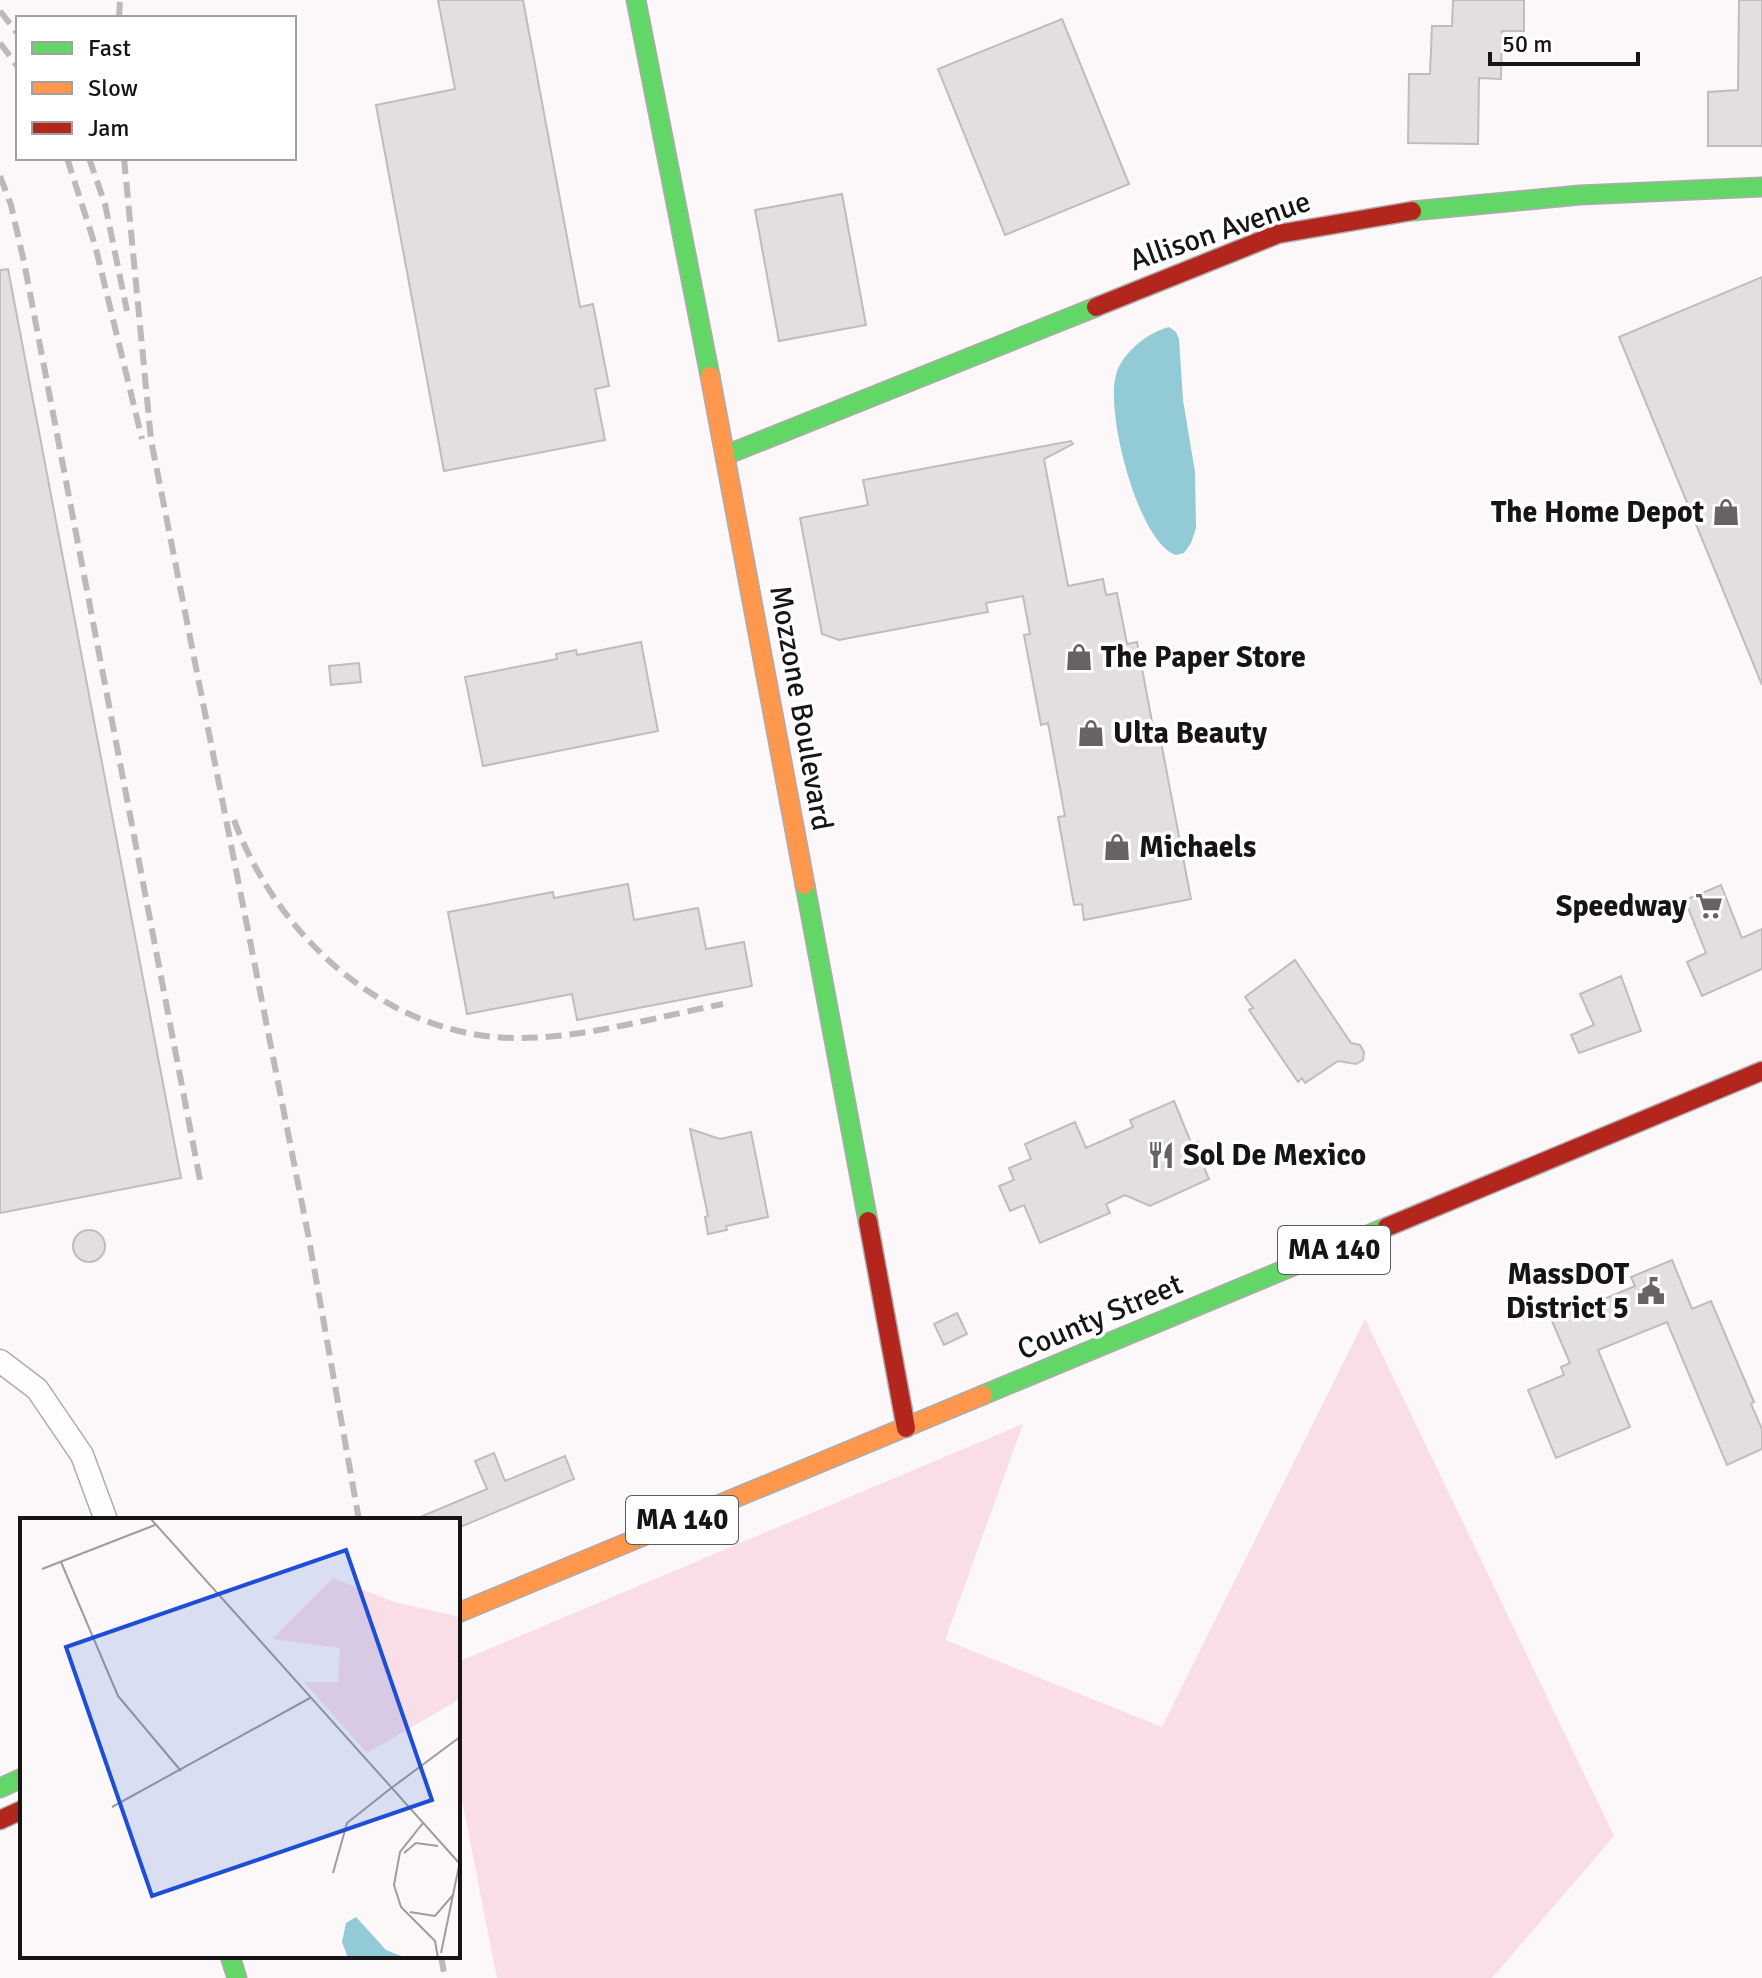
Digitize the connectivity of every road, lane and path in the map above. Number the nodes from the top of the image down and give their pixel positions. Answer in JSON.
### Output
{"nodes":[{"id":1,"x":636,"y":0,"type":"edge"},
{"id":2,"x":1762,"y":187,"type":"edge"},
{"id":3,"x":726,"y":455,"type":"junction"},
{"id":4,"x":1762,"y":1071,"type":"edge"},
{"id":5,"x":0,"y":1361,"type":"edge"},
{"id":6,"x":906,"y":1428,"type":"junction"},
{"id":7,"x":105,"y":1518,"type":"edge"},
{"id":8,"x":460,"y":1612,"type":"edge"},
{"id":9,"x":20,"y":1779,"type":"edge"},
{"id":10,"x":0,"y":1788,"type":"edge"},
{"id":11,"x":20,"y":1811,"type":"edge"},
{"id":12,"x":0,"y":1820,"type":"edge"},
{"id":13,"x":231,"y":1958,"type":"edge"},
{"id":14,"x":237,"y":1978,"type":"edge"}],
"edges":[{"from":1,"to":3,"type":"main road","name":"Mozzone Boulevard"},
{"from":2,"to":3,"type":"main road","name":"Allison Avenue"},
{"from":3,"to":6,"type":"main road","name":"Mozzone Boulevard"},
{"from":4,"to":6,"type":"main road","name":"County Street","number":"MA 140"},
{"from":5,"to":7,"type":"street"},
{"from":6,"to":8,"type":"main road","name":"County Street","number":"MA 140"},
{"from":9,"to":10,"type":"main road"},
{"from":11,"to":12,"type":"main road"},
{"from":13,"to":14,"type":"main road"}]}
